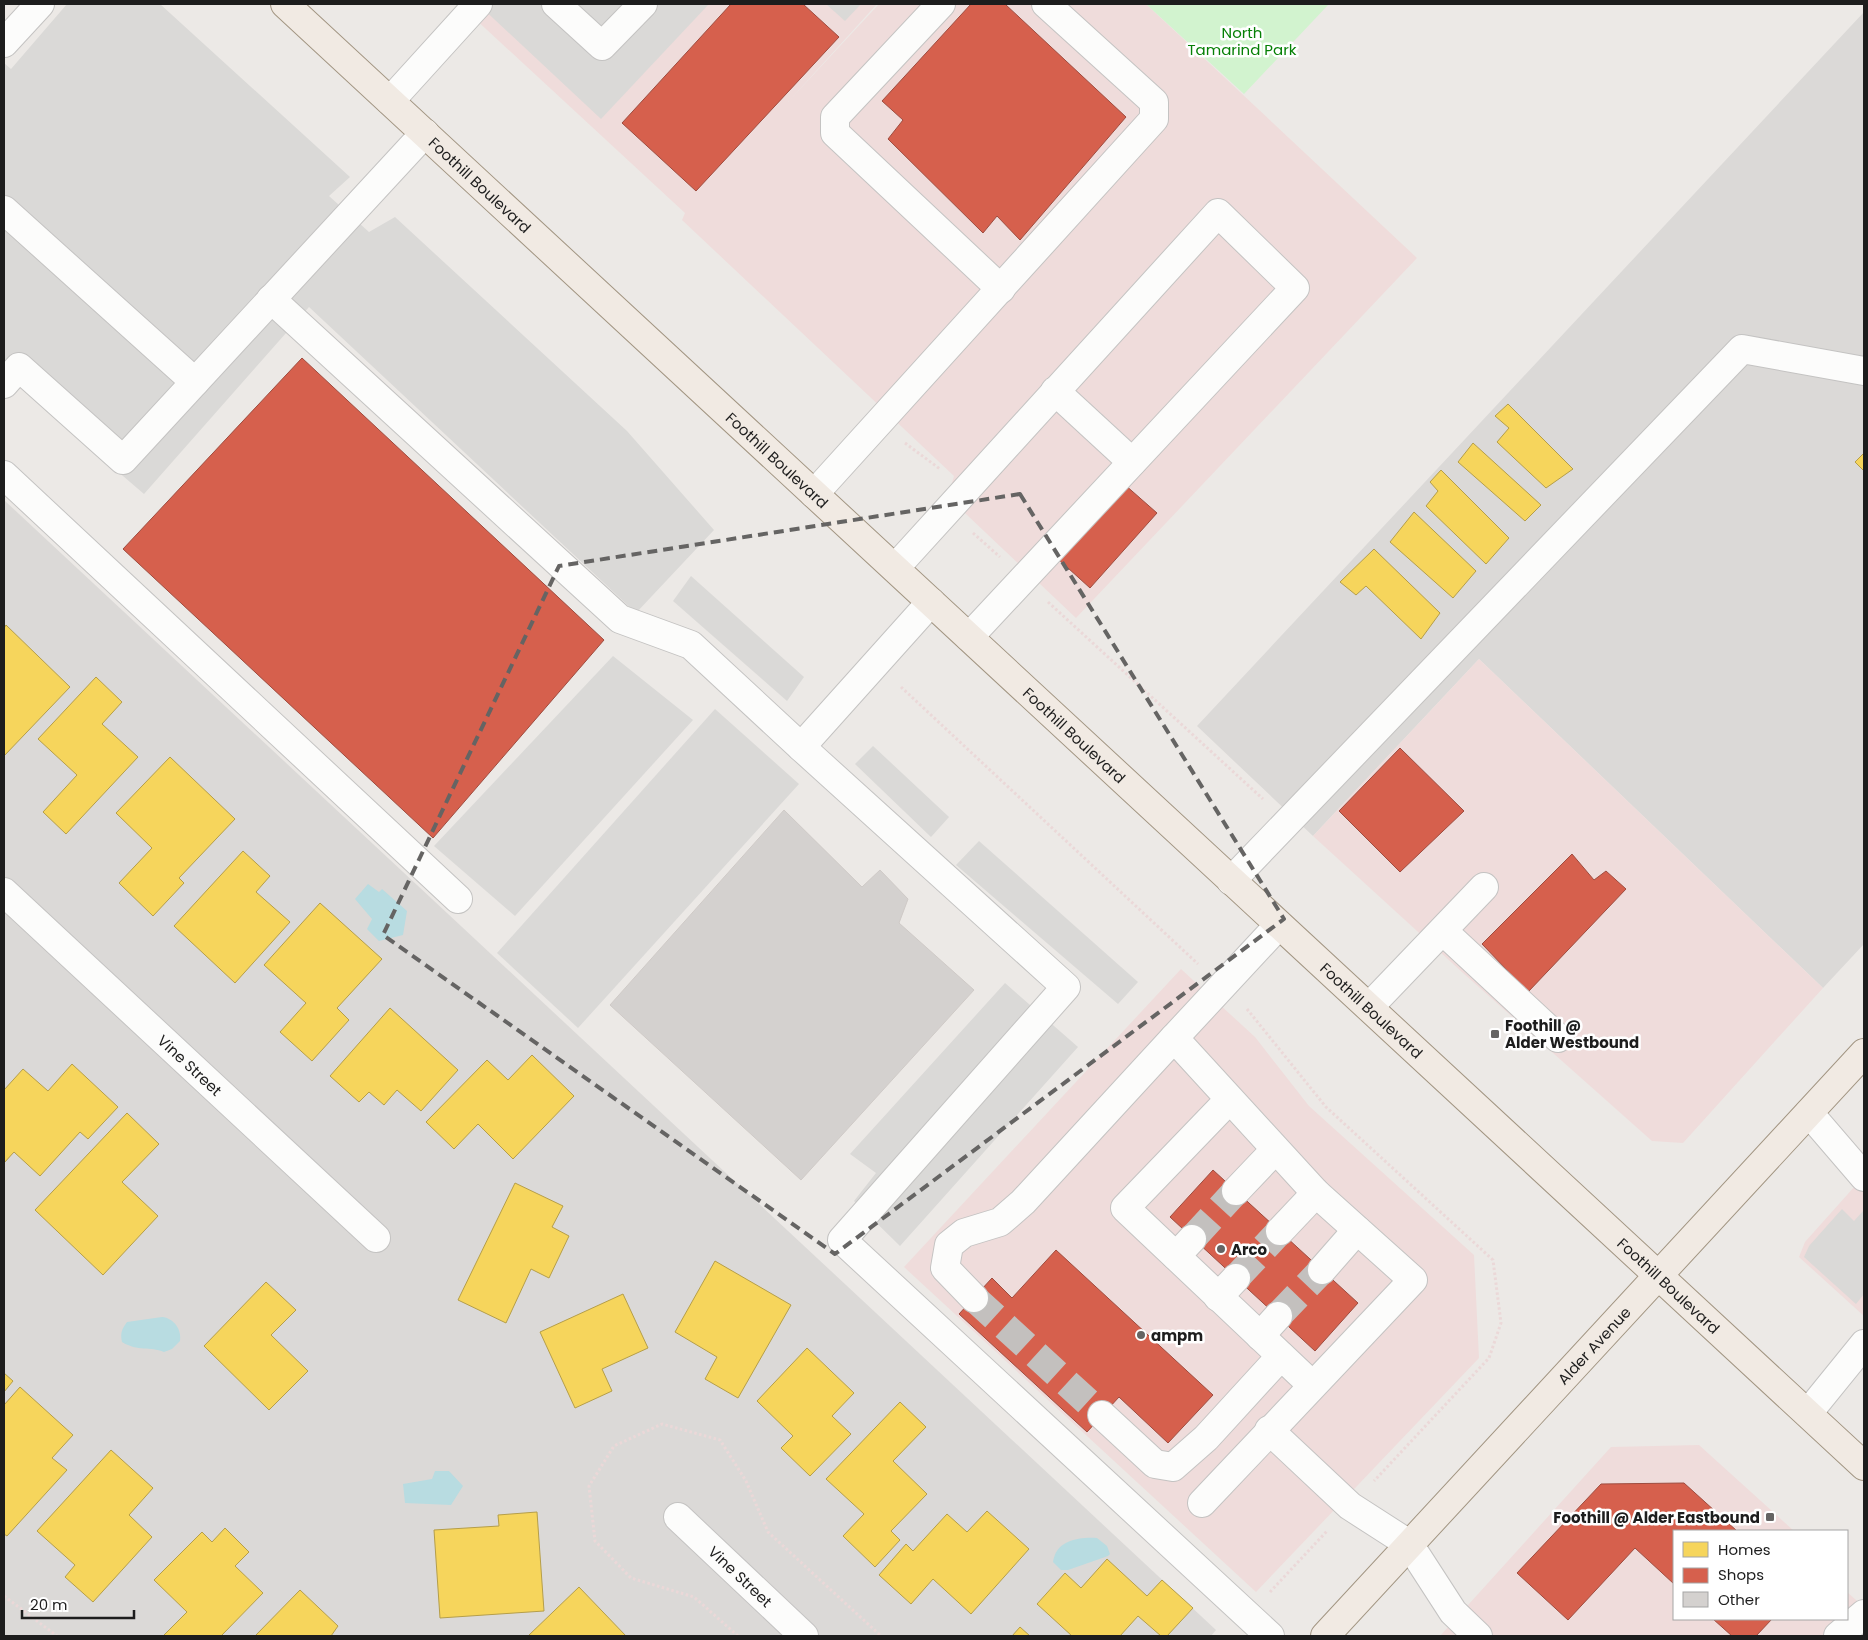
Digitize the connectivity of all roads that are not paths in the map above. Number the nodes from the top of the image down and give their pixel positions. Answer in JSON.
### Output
{"nodes":[{"id":1,"x":40,"y":4,"type":"edge"},
{"id":2,"x":285,"y":4,"type":"edge"},
{"id":3,"x":478,"y":4,"type":"edge"},
{"id":4,"x":556,"y":4,"type":"edge"},
{"id":5,"x":643,"y":4,"type":"edge"},
{"id":6,"x":941,"y":4,"type":"edge"},
{"id":7,"x":1046,"y":4,"type":"edge"},
{"id":8,"x":4,"y":43,"type":"edge"},
{"id":9,"x":390,"y":101,"type":"junction"},
{"id":10,"x":425,"y":133,"type":"junction"},
{"id":11,"x":4,"y":210,"type":"edge"},
{"id":12,"x":1000,"y":289,"type":"junction"},
{"id":13,"x":271,"y":299,"type":"junction"},
{"id":14,"x":1864,"y":371,"type":"edge"},
{"id":15,"x":195,"y":382,"type":"junction"},
{"id":16,"x":4,"y":384,"type":"edge"},
{"id":17,"x":1055,"y":391,"type":"junction"},
{"id":18,"x":1132,"y":462,"type":"junction"},
{"id":19,"x":4,"y":475,"type":"edge"},
{"id":20,"x":814,"y":494,"type":"junction"},
{"id":21,"x":895,"y":568,"type":"junction"},
{"id":22,"x":931,"y":602,"type":"junction"},
{"id":23,"x":969,"y":637,"type":"junction"},
{"id":24,"x":801,"y":747,"type":"junction"},
{"id":25,"x":1231,"y":881,"type":"junction"},
{"id":26,"x":1484,"y":887,"type":"dead end"},
{"id":27,"x":4,"y":892,"type":"edge"},
{"id":28,"x":458,"y":899,"type":"dead end"},
{"id":29,"x":1279,"y":925,"type":"junction"},
{"id":30,"x":1443,"y":930,"type":"junction"},
{"id":31,"x":1369,"y":1007,"type":"junction"},
{"id":32,"x":1174,"y":1038,"type":"junction"},
{"id":33,"x":1558,"y":1038,"type":"dead end"},
{"id":34,"x":1864,"y":1053,"type":"edge"},
{"id":35,"x":1228,"y":1100,"type":"junction"},
{"id":36,"x":1809,"y":1114,"type":"junction"},
{"id":37,"x":1275,"y":1150,"type":"junction"},
{"id":38,"x":1864,"y":1178,"type":"edge"},
{"id":39,"x":1236,"y":1191,"type":"tunnel mouth"},
{"id":40,"x":1316,"y":1193,"type":"junction"},
{"id":41,"x":1356,"y":1230,"type":"junction"},
{"id":42,"x":1280,"y":1231,"type":"tunnel mouth"},
{"id":43,"x":376,"y":1238,"type":"dead end"},
{"id":44,"x":1322,"y":1270,"type":"tunnel mouth"},
{"id":45,"x":1659,"y":1275,"type":"junction"},
{"id":46,"x":974,"y":1298,"type":"tunnel mouth"},
{"id":47,"x":1864,"y":1344,"type":"edge"},
{"id":48,"x":1281,"y":1356,"type":"junction"},
{"id":49,"x":1312,"y":1385,"type":"junction"},
{"id":50,"x":1808,"y":1414,"type":"junction"},
{"id":51,"x":1102,"y":1415,"type":"tunnel mouth"},
{"id":52,"x":1269,"y":1430,"type":"junction"},
{"id":53,"x":1864,"y":1466,"type":"edge"},
{"id":54,"x":1202,"y":1503,"type":"dead end"},
{"id":55,"x":678,"y":1517,"type":"dead end"},
{"id":56,"x":1410,"y":1544,"type":"junction"},
{"id":57,"x":1864,"y":1614,"type":"edge"},
{"id":58,"x":804,"y":1636,"type":"edge"},
{"id":59,"x":1270,"y":1636,"type":"edge"},
{"id":60,"x":1325,"y":1636,"type":"edge"},
{"id":61,"x":1478,"y":1636,"type":"edge"},
{"id":62,"x":1838,"y":1636,"type":"edge"}],
"edges":[{"from":1,"to":8,"type":"street"},
{"from":2,"to":9,"type":"main road","name":"Foothill Boulevard"},
{"from":3,"to":9,"type":"street"},
{"from":4,"to":5,"type":"street"},
{"from":6,"to":12,"type":"street"},
{"from":7,"to":12,"type":"street"},
{"from":9,"to":10,"type":"main road","name":"Foothill Boulevard"},
{"from":10,"to":13,"type":"street"},
{"from":10,"to":20,"type":"main road","name":"Foothill Boulevard"},
{"from":11,"to":15,"type":"street"},
{"from":12,"to":20,"type":"street"},
{"from":13,"to":15,"type":"street"},
{"from":13,"to":24,"type":"street"},
{"from":14,"to":25,"type":"street"},
{"from":15,"to":16,"type":"street"},
{"from":17,"to":18,"type":"street"},
{"from":17,"to":18,"type":"street"},
{"from":17,"to":21,"type":"street"},
{"from":18,"to":23,"type":"street"},
{"from":19,"to":28,"type":"street"},
{"from":20,"to":21,"type":"main road","name":"Foothill Boulevard"},
{"from":21,"to":22,"type":"main road","name":"Foothill Boulevard"},
{"from":22,"to":23,"type":"main road","name":"Foothill Boulevard"},
{"from":22,"to":24,"type":"street"},
{"from":23,"to":25,"type":"main road","name":"Foothill Boulevard"},
{"from":24,"to":59,"type":"street"},
{"from":25,"to":29,"type":"main road","name":"Foothill Boulevard"},
{"from":26,"to":30,"type":"street"},
{"from":27,"to":43,"type":"street","name":"Vine Street"},
{"from":29,"to":31,"type":"main road","name":"Foothill Boulevard"},
{"from":29,"to":32,"type":"street"},
{"from":30,"to":31,"type":"street"},
{"from":30,"to":33,"type":"street"},
{"from":31,"to":45,"type":"main road","name":"Foothill Boulevard"},
{"from":32,"to":35,"type":"street"},
{"from":32,"to":46,"type":"street"},
{"from":34,"to":36,"type":"main road","name":"Alder Avenue"},
{"from":35,"to":37,"type":"street"},
{"from":35,"to":48,"type":"street"},
{"from":36,"to":38,"type":"street"},
{"from":36,"to":45,"type":"main road","name":"Alder Avenue"},
{"from":37,"to":39,"type":"street"},
{"from":37,"to":40,"type":"street"},
{"from":40,"to":41,"type":"street"},
{"from":40,"to":42,"type":"street"},
{"from":41,"to":44,"type":"street"},
{"from":41,"to":49,"type":"street"},
{"from":45,"to":50,"type":"main road","name":"Foothill Boulevard"},
{"from":45,"to":56,"type":"main road","name":"Alder Avenue"},
{"from":47,"to":50,"type":"street"},
{"from":48,"to":49,"type":"street"},
{"from":48,"to":51,"type":"street"},
{"from":49,"to":52,"type":"street"},
{"from":50,"to":53,"type":"main road","name":"Foothill Boulevard"},
{"from":52,"to":54,"type":"street"},
{"from":52,"to":56,"type":"street"},
{"from":55,"to":58,"type":"street","name":"Vine Street"},
{"from":56,"to":60,"type":"main road","name":"Alder Avenue"},
{"from":56,"to":61,"type":"street"},
{"from":57,"to":62,"type":"street"}]}
